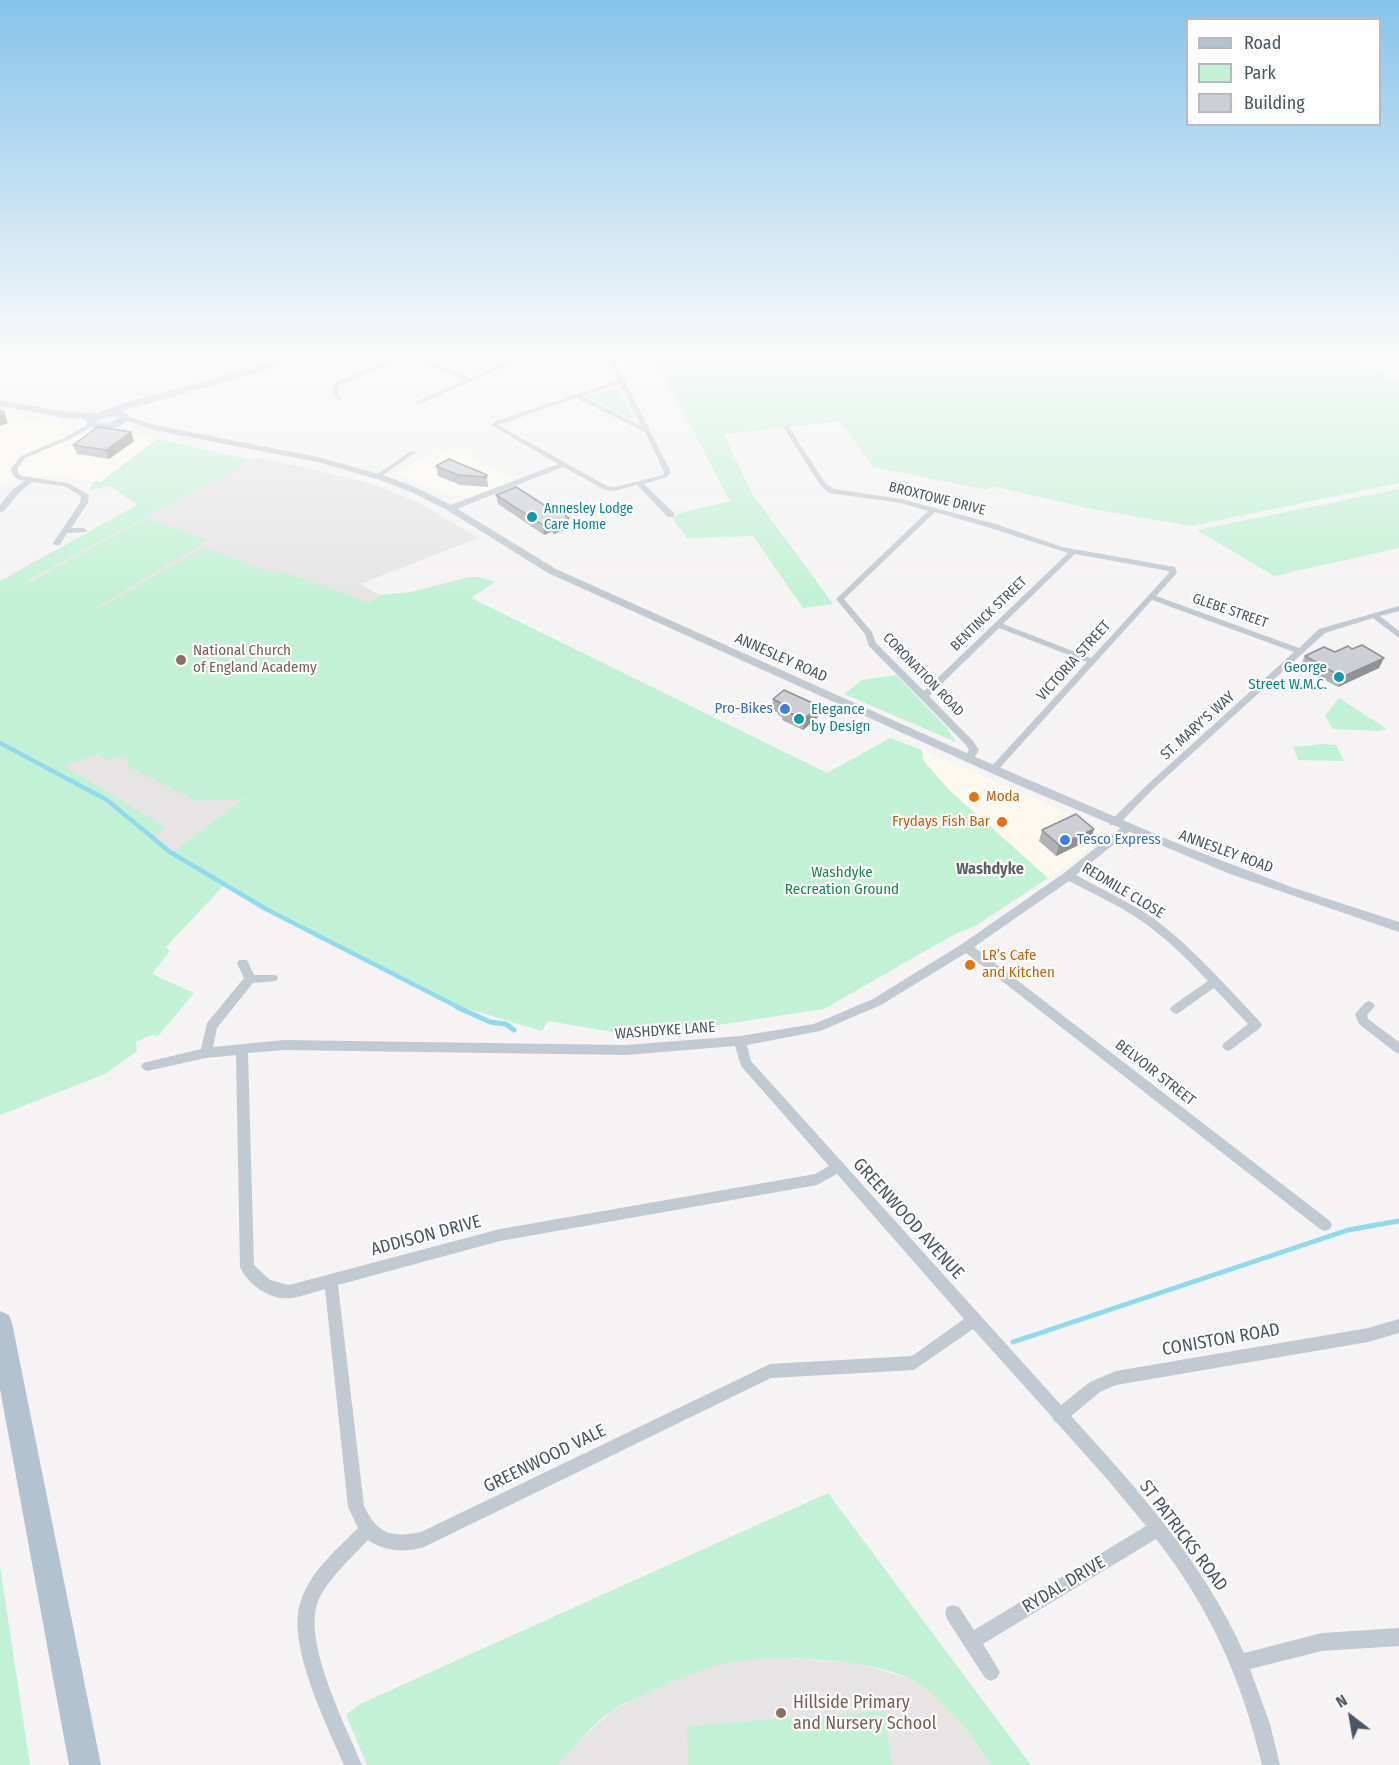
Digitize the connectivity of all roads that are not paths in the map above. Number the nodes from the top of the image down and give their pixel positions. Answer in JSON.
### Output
{"nodes":[{"id":1,"x":75,"y":433,"type":"edge"},
{"id":2,"x":84,"y":433,"type":"edge"},
{"id":3,"x":185,"y":433,"type":"edge"},
{"id":4,"x":508,"y":433,"type":"edge"},
{"id":5,"x":648,"y":433,"type":"edge"},
{"id":6,"x":791,"y":433,"type":"edge"},
{"id":7,"x":68,"y":438,"type":"junction"},
{"id":8,"x":413,"y":452,"type":"dead end"},
{"id":9,"x":561,"y":465,"type":"junction"},
{"id":10,"x":378,"y":476,"type":"junction"},
{"id":11,"x":30,"y":480,"type":"junction"},
{"id":12,"x":639,"y":483,"type":"junction"},
{"id":13,"x":451,"y":508,"type":"junction"},
{"id":14,"x":934,"y":509,"type":"junction"},
{"id":15,"x":0,"y":510,"type":"edge"},
{"id":16,"x":671,"y":515,"type":"dead end"},
{"id":17,"x":65,"y":531,"type":"junction"},
{"id":18,"x":83,"y":531,"type":"dead end"},
{"id":19,"x":57,"y":543,"type":"dead end"},
{"id":20,"x":1074,"y":551,"type":"junction"},
{"id":21,"x":1172,"y":569,"type":"joint"},
{"id":22,"x":1151,"y":597,"type":"junction"},
{"id":23,"x":1399,"y":608,"type":"edge"},
{"id":24,"x":1374,"y":615,"type":"junction"},
{"id":25,"x":997,"y":625,"type":"junction"},
{"id":26,"x":1399,"y":634,"type":"edge"},
{"id":27,"x":1300,"y":651,"type":"junction"},
{"id":28,"x":1092,"y":661,"type":"junction"},
{"id":29,"x":924,"y":696,"type":"junction"},
{"id":30,"x":969,"y":759,"type":"junction"},
{"id":31,"x":993,"y":770,"type":"junction"},
{"id":32,"x":1114,"y":824,"type":"junction"},
{"id":33,"x":1126,"y":829,"type":"junction"},
{"id":34,"x":1068,"y":876,"type":"junction"},
{"id":35,"x":1399,"y":927,"type":"edge"},
{"id":36,"x":966,"y":946,"type":"junction"},
{"id":37,"x":243,"y":963,"type":"dead end"},
{"id":38,"x":272,"y":978,"type":"dead end"},
{"id":39,"x":250,"y":979,"type":"junction"},
{"id":40,"x":1215,"y":982,"type":"junction"},
{"id":41,"x":1369,"y":1006,"type":"dead end"},
{"id":42,"x":1176,"y":1009,"type":"dead end"},
{"id":43,"x":740,"y":1041,"type":"junction"},
{"id":44,"x":1228,"y":1046,"type":"dead end"},
{"id":45,"x":242,"y":1048,"type":"junction"},
{"id":46,"x":1399,"y":1048,"type":"edge"},
{"id":47,"x":206,"y":1053,"type":"junction"},
{"id":48,"x":147,"y":1066,"type":"dead end"},
{"id":49,"x":838,"y":1167,"type":"junction"},
{"id":50,"x":1325,"y":1225,"type":"dead end"},
{"id":51,"x":331,"y":1281,"type":"junction"},
{"id":52,"x":974,"y":1320,"type":"junction"},
{"id":53,"x":0,"y":1323,"type":"edge"},
{"id":54,"x":1399,"y":1326,"type":"edge"},
{"id":55,"x":1059,"y":1416,"type":"junction"},
{"id":56,"x":368,"y":1529,"type":"junction"},
{"id":57,"x":1157,"y":1529,"type":"junction"},
{"id":58,"x":953,"y":1613,"type":"dead end"},
{"id":59,"x":1399,"y":1637,"type":"edge"},
{"id":60,"x":970,"y":1641,"type":"junction"},
{"id":61,"x":1239,"y":1663,"type":"junction"},
{"id":62,"x":991,"y":1672,"type":"dead end"},
{"id":63,"x":85,"y":1765,"type":"edge"},
{"id":64,"x":353,"y":1765,"type":"edge"},
{"id":65,"x":1271,"y":1765,"type":"edge"}],
"edges":[{"from":1,"to":7,"type":"street"},
{"from":2,"to":7,"type":"street"},
{"from":3,"to":10,"type":"street","name":"ANNESLEY ROAD"},
{"from":4,"to":9,"type":"street"},
{"from":5,"to":12,"type":"street"},
{"from":6,"to":14,"type":"street","name":"BROXTOWE DRIVE"},
{"from":7,"to":11,"type":"street"},
{"from":8,"to":10,"type":"street"},
{"from":9,"to":12,"type":"street"},
{"from":9,"to":13,"type":"street"},
{"from":10,"to":13,"type":"street","name":"ANNESLEY ROAD"},
{"from":11,"to":15,"type":"street"},
{"from":11,"to":17,"type":"street"},
{"from":12,"to":16,"type":"street"},
{"from":13,"to":30,"type":"street","name":"ANNESLEY ROAD"},
{"from":14,"to":20,"type":"street","name":"BROXTOWE DRIVE"},
{"from":14,"to":29,"type":"street","name":"CORONATION ROAD"},
{"from":17,"to":18,"type":"street"},
{"from":17,"to":19,"type":"street"},
{"from":20,"to":21,"type":"street","name":"BROXTOWE DRIVE"},
{"from":20,"to":25,"type":"street","name":"BENTINCK STREET"},
{"from":21,"to":22,"type":"street","name":"VICTORIA STREET"},
{"from":22,"to":27,"type":"street","name":"GLEBE STREET"},
{"from":22,"to":28,"type":"street","name":"VICTORIA STREET"},
{"from":23,"to":24,"type":"street","name":"ST. MARY'S WAY"},
{"from":24,"to":26,"type":"street"},
{"from":24,"to":27,"type":"street","name":"ST. MARY'S WAY"},
{"from":25,"to":28,"type":"street"},
{"from":25,"to":29,"type":"street","name":"BENTINCK STREET"},
{"from":27,"to":32,"type":"street","name":"ST. MARY'S WAY"},
{"from":28,"to":31,"type":"street","name":"VICTORIA STREET"},
{"from":29,"to":30,"type":"street","name":"CORONATION ROAD"},
{"from":30,"to":31,"type":"street","name":"ANNESLEY ROAD"},
{"from":31,"to":32,"type":"street","name":"ANNESLEY ROAD"},
{"from":32,"to":33,"type":"street","name":"ANNESLEY ROAD"},
{"from":33,"to":34,"type":"street","name":"WASHDYKE LANE"},
{"from":33,"to":35,"type":"street","name":"ANNESLEY ROAD"},
{"from":34,"to":36,"type":"street","name":"WASHDYKE LANE"},
{"from":34,"to":40,"type":"street","name":"REDMILE CLOSE"},
{"from":36,"to":43,"type":"street","name":"WASHDYKE LANE"},
{"from":36,"to":50,"type":"street","name":"BELVOIR STREET"},
{"from":37,"to":39,"type":"street"},
{"from":38,"to":39,"type":"street"},
{"from":39,"to":47,"type":"street"},
{"from":40,"to":42,"type":"street"},
{"from":40,"to":44,"type":"street","name":"REDMILE CLOSE"},
{"from":41,"to":46,"type":"street"},
{"from":43,"to":45,"type":"street","name":"WASHDYKE LANE"},
{"from":43,"to":49,"type":"street","name":"GREENWOOD AVENUE"},
{"from":45,"to":47,"type":"street","name":"WASHDYKE LANE"},
{"from":45,"to":51,"type":"street","name":"ADDISON DRIVE"},
{"from":47,"to":48,"type":"street","name":"WASHDYKE LANE"},
{"from":49,"to":51,"type":"street","name":"ADDISON DRIVE"},
{"from":49,"to":52,"type":"street","name":"GREENWOOD AVENUE"},
{"from":51,"to":56,"type":"street"},
{"from":52,"to":55,"type":"street","name":"GREENWOOD AVENUE"},
{"from":52,"to":56,"type":"street","name":"GREENWOOD VALE"},
{"from":53,"to":63,"type":"main road"},
{"from":54,"to":55,"type":"street","name":"CONISTON ROAD"},
{"from":55,"to":57,"type":"street","name":"ST PATRICKS ROAD"},
{"from":56,"to":64,"type":"street"},
{"from":57,"to":60,"type":"street","name":"RYDAL DRIVE"},
{"from":57,"to":61,"type":"street","name":"ST PATRICKS ROAD"},
{"from":58,"to":60,"type":"street"},
{"from":59,"to":61,"type":"street"},
{"from":60,"to":62,"type":"street"},
{"from":61,"to":65,"type":"street","name":"ST PATRICKS ROAD"}]}
